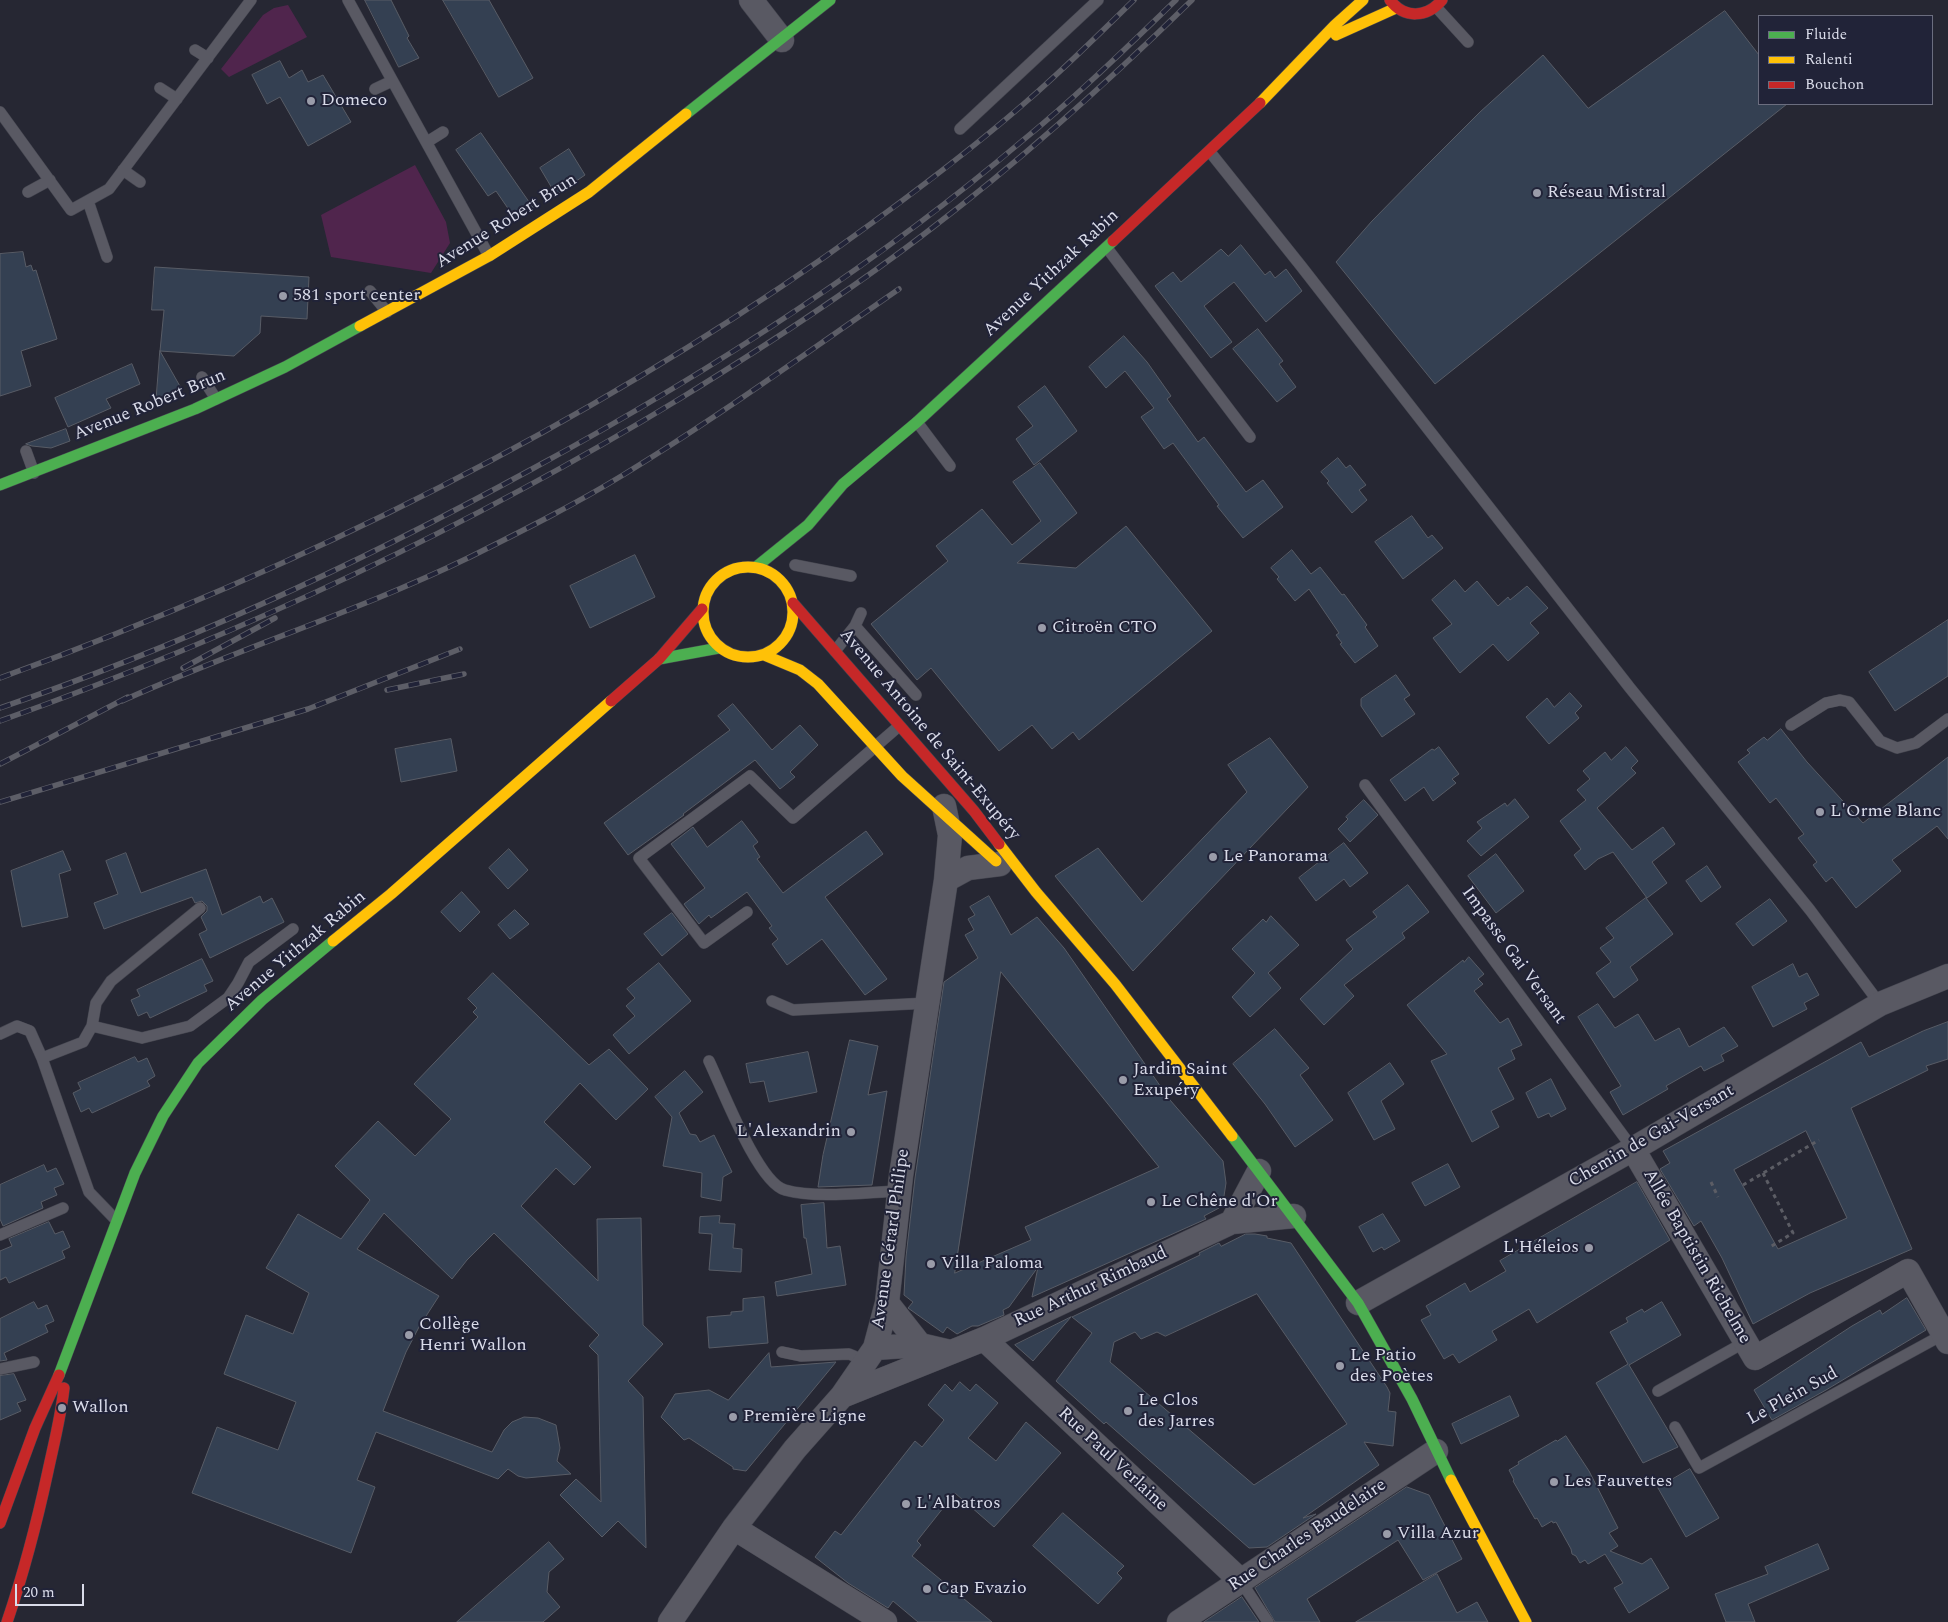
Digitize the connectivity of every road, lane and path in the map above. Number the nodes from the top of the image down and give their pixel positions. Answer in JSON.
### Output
{"nodes":[{"id":1,"x":252,"y":0,"type":"edge"},
{"id":2,"x":348,"y":0,"type":"edge"},
{"id":3,"x":751,"y":0,"type":"edge"},
{"id":4,"x":830,"y":0,"type":"edge"},
{"id":5,"x":1098,"y":0,"type":"edge"},
{"id":6,"x":1363,"y":0,"type":"edge"},
{"id":7,"x":1393,"y":4,"type":"edge"},
{"id":8,"x":1439,"y":4,"type":"edge"},
{"id":9,"x":782,"y":40,"type":"junction"},
{"id":10,"x":1468,"y":42,"type":"dead end"},
{"id":11,"x":1317,"y":46,"type":"junction"},
{"id":12,"x":194,"y":50,"type":"dead end"},
{"id":13,"x":208,"y":58,"type":"junction"},
{"id":14,"x":392,"y":81,"type":"junction"},
{"id":15,"x":160,"y":88,"type":"dead end"},
{"id":16,"x":375,"y":89,"type":"dead end"},
{"id":17,"x":177,"y":99,"type":"junction"},
{"id":18,"x":0,"y":112,"type":"edge"},
{"id":19,"x":960,"y":130,"type":"dead end"},
{"id":20,"x":443,"y":132,"type":"dead end"},
{"id":21,"x":427,"y":142,"type":"junction"},
{"id":22,"x":1210,"y":152,"type":"junction"},
{"id":23,"x":123,"y":170,"type":"junction"},
{"id":24,"x":50,"y":180,"type":"junction"},
{"id":25,"x":140,"y":182,"type":"dead end"},
{"id":26,"x":28,"y":192,"type":"dead end"},
{"id":27,"x":88,"y":201,"type":"junction"},
{"id":28,"x":1107,"y":248,"type":"junction"},
{"id":29,"x":490,"y":256,"type":"junction"},
{"id":30,"x":107,"y":258,"type":"dead end"},
{"id":31,"x":370,"y":291,"type":"dead end"},
{"id":32,"x":386,"y":312,"type":"junction"},
{"id":33,"x":202,"y":376,"type":"dead end"},
{"id":34,"x":216,"y":399,"type":"junction"},
{"id":35,"x":916,"y":422,"type":"junction"},
{"id":36,"x":1250,"y":437,"type":"dead end"},
{"id":37,"x":26,"y":451,"type":"dead end"},
{"id":38,"x":950,"y":466,"type":"dead end"},
{"id":39,"x":34,"y":473,"type":"junction"},
{"id":40,"x":0,"y":485,"type":"edge"},
{"id":41,"x":808,"y":525,"type":"junction"},
{"id":42,"x":798,"y":555,"type":"junction"},
{"id":43,"x":756,"y":567,"type":"junction"},
{"id":44,"x":851,"y":576,"type":"dead end"},
{"id":45,"x":791,"y":597,"type":"junction"},
{"id":46,"x":702,"y":609,"type":"junction"},
{"id":47,"x":861,"y":612,"type":"dead end"},
{"id":48,"x":855,"y":626,"type":"junction"},
{"id":49,"x":719,"y":648,"type":"junction"},
{"id":50,"x":835,"y":651,"type":"junction"},
{"id":51,"x":764,"y":654,"type":"junction"},
{"id":52,"x":659,"y":659,"type":"junction"},
{"id":53,"x":916,"y":695,"type":"dead end"},
{"id":54,"x":1948,"y":719,"type":"edge"},
{"id":55,"x":1791,"y":725,"type":"dead end"},
{"id":56,"x":899,"y":726,"type":"junction"},
{"id":57,"x":875,"y":746,"type":"junction"},
{"id":58,"x":921,"y":751,"type":"junction"},
{"id":59,"x":1365,"y":785,"type":"dead end"},
{"id":60,"x":947,"y":816,"type":"junction"},
{"id":61,"x":1000,"y":864,"type":"junction"},
{"id":62,"x":946,"y":880,"type":"junction"},
{"id":63,"x":1036,"y":892,"type":"junction"},
{"id":64,"x":200,"y":908,"type":"dead end"},
{"id":65,"x":747,"y":912,"type":"dead end"},
{"id":66,"x":293,"y":929,"type":"dead end"},
{"id":67,"x":1948,"y":976,"type":"edge"},
{"id":68,"x":772,"y":1001,"type":"dead end"},
{"id":69,"x":928,"y":1003,"type":"junction"},
{"id":70,"x":1880,"y":1004,"type":"junction"},
{"id":71,"x":92,"y":1026,"type":"junction"},
{"id":72,"x":0,"y":1034,"type":"edge"},
{"id":73,"x":42,"y":1058,"type":"junction"},
{"id":74,"x":709,"y":1062,"type":"dead end"},
{"id":75,"x":1818,"y":1140,"type":"dead end"},
{"id":76,"x":1633,"y":1149,"type":"junction"},
{"id":77,"x":1259,"y":1171,"type":"junction"},
{"id":78,"x":1763,"y":1173,"type":"junction"},
{"id":79,"x":1711,"y":1182,"type":"dead end"},
{"id":80,"x":1742,"y":1185,"type":"dead end"},
{"id":81,"x":900,"y":1191,"type":"junction"},
{"id":82,"x":1718,"y":1197,"type":"dead end"},
{"id":83,"x":63,"y":1208,"type":"dead end"},
{"id":84,"x":1294,"y":1216,"type":"junction"},
{"id":85,"x":116,"y":1220,"type":"junction"},
{"id":86,"x":1232,"y":1222,"type":"junction"},
{"id":87,"x":0,"y":1235,"type":"edge"},
{"id":88,"x":1770,"y":1247,"type":"dead end"},
{"id":89,"x":887,"y":1303,"type":"junction"},
{"id":90,"x":1358,"y":1303,"type":"junction"},
{"id":91,"x":1946,"y":1338,"type":"edge"},
{"id":92,"x":984,"y":1339,"type":"junction"},
{"id":93,"x":1745,"y":1342,"type":"junction"},
{"id":94,"x":920,"y":1344,"type":"junction"},
{"id":95,"x":782,"y":1352,"type":"dead end"},
{"id":96,"x":950,"y":1352,"type":"junction"},
{"id":97,"x":68,"y":1354,"type":"junction"},
{"id":98,"x":871,"y":1354,"type":"junction"},
{"id":99,"x":34,"y":1362,"type":"dead end"},
{"id":100,"x":0,"y":1369,"type":"edge"},
{"id":101,"x":902,"y":1372,"type":"junction"},
{"id":102,"x":1658,"y":1390,"type":"dead end"},
{"id":103,"x":842,"y":1396,"type":"junction"},
{"id":104,"x":1675,"y":1427,"type":"dead end"},
{"id":105,"x":1436,"y":1451,"type":"junction"},
{"id":106,"x":1,"y":1522,"type":"edge"},
{"id":107,"x":734,"y":1528,"type":"junction"},
{"id":108,"x":1240,"y":1580,"type":"junction"},
{"id":109,"x":7,"y":1622,"type":"edge"},
{"id":110,"x":670,"y":1622,"type":"edge"},
{"id":111,"x":884,"y":1622,"type":"edge"},
{"id":112,"x":1179,"y":1622,"type":"edge"},
{"id":113,"x":1268,"y":1622,"type":"edge"},
{"id":114,"x":1526,"y":1622,"type":"edge"}],
"edges":[{"from":1,"to":13,"type":"lane"},
{"from":2,"to":14,"type":"lane"},
{"from":3,"to":9,"type":"street"},
{"from":4,"to":9,"type":"main road","name":"Avenue Robert Brun"},
{"from":5,"to":19,"type":"lane"},
{"from":6,"to":11,"type":"main road"},
{"from":7,"to":8,"type":"main road"},
{"from":7,"to":11,"type":"main road"},
{"from":8,"to":10,"type":"lane"},
{"from":9,"to":29,"type":"main road","name":"Avenue Robert Brun"},
{"from":11,"to":22,"type":"main road","name":"Avenue Yithzak Rabin"},
{"from":12,"to":13,"type":"lane"},
{"from":13,"to":17,"type":"lane"},
{"from":14,"to":16,"type":"lane"},
{"from":14,"to":21,"type":"lane"},
{"from":15,"to":17,"type":"lane"},
{"from":17,"to":23,"type":"lane"},
{"from":18,"to":24,"type":"lane"},
{"from":20,"to":21,"type":"lane"},
{"from":21,"to":29,"type":"lane"},
{"from":22,"to":28,"type":"main road","name":"Avenue Yithzak Rabin"},
{"from":22,"to":70,"type":"lane"},
{"from":23,"to":25,"type":"lane"},
{"from":23,"to":27,"type":"lane"},
{"from":24,"to":26,"type":"lane"},
{"from":24,"to":27,"type":"lane"},
{"from":27,"to":30,"type":"lane"},
{"from":28,"to":35,"type":"main road","name":"Avenue Yithzak Rabin"},
{"from":28,"to":36,"type":"lane"},
{"from":29,"to":32,"type":"main road","name":"Avenue Robert Brun"},
{"from":31,"to":32,"type":"lane"},
{"from":32,"to":34,"type":"main road","name":"Avenue Robert Brun"},
{"from":33,"to":34,"type":"lane"},
{"from":34,"to":39,"type":"main road","name":"Avenue Robert Brun"},
{"from":35,"to":38,"type":"lane"},
{"from":35,"to":41,"type":"main road","name":"Avenue Yithzak Rabin"},
{"from":37,"to":39,"type":"lane"},
{"from":39,"to":40,"type":"main road","name":"Avenue Robert Brun"},
{"from":41,"to":42,"type":"main road","name":"Avenue Yithzak Rabin"},
{"from":41,"to":43,"type":"main road","name":"Avenue Yithzak Rabin"},
{"from":42,"to":44,"type":"lane"},
{"from":42,"to":45,"type":"main road","name":"Avenue Yithzak Rabin"},
{"from":43,"to":45,"type":"main road"},
{"from":43,"to":46,"type":"main road"},
{"from":45,"to":50,"type":"main road","name":"Avenue Antoine de Saint-Exupéry"},
{"from":45,"to":51,"type":"main road"},
{"from":46,"to":49,"type":"main road"},
{"from":46,"to":52,"type":"main road","name":"Avenue Yithzak Rabin"},
{"from":47,"to":48,"type":"lane"},
{"from":48,"to":50,"type":"lane"},
{"from":48,"to":53,"type":"lane"},
{"from":49,"to":51,"type":"main road"},
{"from":49,"to":52,"type":"main road"},
{"from":50,"to":56,"type":"main road","name":"Avenue Antoine de Saint-Exupéry"},
{"from":51,"to":57,"type":"main road","name":"Avenue Antoine de Saint-Exupéry"},
{"from":52,"to":85,"type":"main road","name":"Avenue Yithzak Rabin"},
{"from":54,"to":55,"type":"lane"},
{"from":56,"to":57,"type":"lane"},
{"from":56,"to":58,"type":"main road","name":"Avenue Antoine de Saint-Exupéry"},
{"from":57,"to":60,"type":"main road","name":"Avenue Antoine de Saint-Exupéry"},
{"from":57,"to":65,"type":"lane"},
{"from":58,"to":60,"type":"street","name":"Avenue Gérard Philipe"},
{"from":58,"to":63,"type":"main road","name":"Avenue Antoine de Saint-Exupéry"},
{"from":59,"to":76,"type":"lane","name":"Impasse Gai Versant"},
{"from":60,"to":61,"type":"main road","name":"Avenue Antoine de Saint-Exupéry"},
{"from":60,"to":62,"type":"street","name":"Avenue Gérard Philipe"},
{"from":61,"to":62,"type":"street"},
{"from":61,"to":63,"type":"main road","name":"Avenue Antoine de Saint-Exupéry"},
{"from":62,"to":69,"type":"street","name":"Avenue Gérard Philipe"},
{"from":63,"to":77,"type":"main road","name":"Avenue Antoine de Saint-Exupéry"},
{"from":64,"to":71,"type":"lane"},
{"from":66,"to":71,"type":"lane"},
{"from":67,"to":70,"type":"street","name":"Chemin de Gai-Versant"},
{"from":68,"to":69,"type":"lane"},
{"from":69,"to":81,"type":"street","name":"Avenue Gérard Philipe"},
{"from":70,"to":76,"type":"street","name":"Chemin de Gai-Versant"},
{"from":71,"to":73,"type":"lane"},
{"from":72,"to":73,"type":"lane"},
{"from":73,"to":85,"type":"lane"},
{"from":74,"to":81,"type":"lane"},
{"from":75,"to":78,"type":"path"},
{"from":76,"to":90,"type":"street","name":"Chemin de Gai-Versant"},
{"from":76,"to":93,"type":"street","name":"Allée Baptistin Richelme"},
{"from":77,"to":84,"type":"main road","name":"Avenue Antoine de Saint-Exupéry"},
{"from":77,"to":86,"type":"street"},
{"from":78,"to":80,"type":"path"},
{"from":78,"to":88,"type":"path"},
{"from":79,"to":82,"type":"path"},
{"from":81,"to":89,"type":"street","name":"Avenue Gérard Philipe"},
{"from":83,"to":87,"type":"lane"},
{"from":84,"to":86,"type":"street","name":"Rue Arthur Rimbaud"},
{"from":84,"to":90,"type":"main road","name":"Avenue Antoine de Saint-Exupéry"},
{"from":85,"to":97,"type":"main road","name":"Avenue Yithzak Rabin"},
{"from":86,"to":92,"type":"street","name":"Rue Arthur Rimbaud"},
{"from":89,"to":94,"type":"street"},
{"from":89,"to":98,"type":"street","name":"Avenue Gérard Philipe"},
{"from":90,"to":105,"type":"main road","name":"Avenue Antoine de Saint-Exupéry"},
{"from":91,"to":93,"type":"street","name":"Allée Baptistin Richelme"},
{"from":91,"to":104,"type":"lane","name":"Le Plein Sud"},
{"from":92,"to":96,"type":"street","name":"Rue Arthur Rimbaud"},
{"from":92,"to":108,"type":"street","name":"Rue Paul Verlaine"},
{"from":93,"to":102,"type":"lane"},
{"from":94,"to":96,"type":"street"},
{"from":94,"to":98,"type":"street"},
{"from":95,"to":98,"type":"lane"},
{"from":96,"to":101,"type":"street","name":"Rue Arthur Rimbaud"},
{"from":97,"to":106,"type":"main road","name":"Avenue Yithzak Rabin"},
{"from":97,"to":109,"type":"main road","name":"Avenue Yithzak Rabin"},
{"from":98,"to":101,"type":"street"},
{"from":98,"to":103,"type":"street","name":"Avenue Gérard Philipe"},
{"from":99,"to":100,"type":"lane"},
{"from":101,"to":103,"type":"street","name":"Rue Arthur Rimbaud"},
{"from":103,"to":107,"type":"street","name":"Avenue Gérard Philipe"},
{"from":105,"to":108,"type":"street","name":"Rue Charles Baudelaire"},
{"from":105,"to":114,"type":"main road","name":"Avenue Antoine de Saint-Exupéry"},
{"from":107,"to":110,"type":"street","name":"Avenue Gérard Philipe"},
{"from":107,"to":111,"type":"street"},
{"from":108,"to":112,"type":"street","name":"Rue Charles Baudelaire"},
{"from":108,"to":113,"type":"lane"}]}
